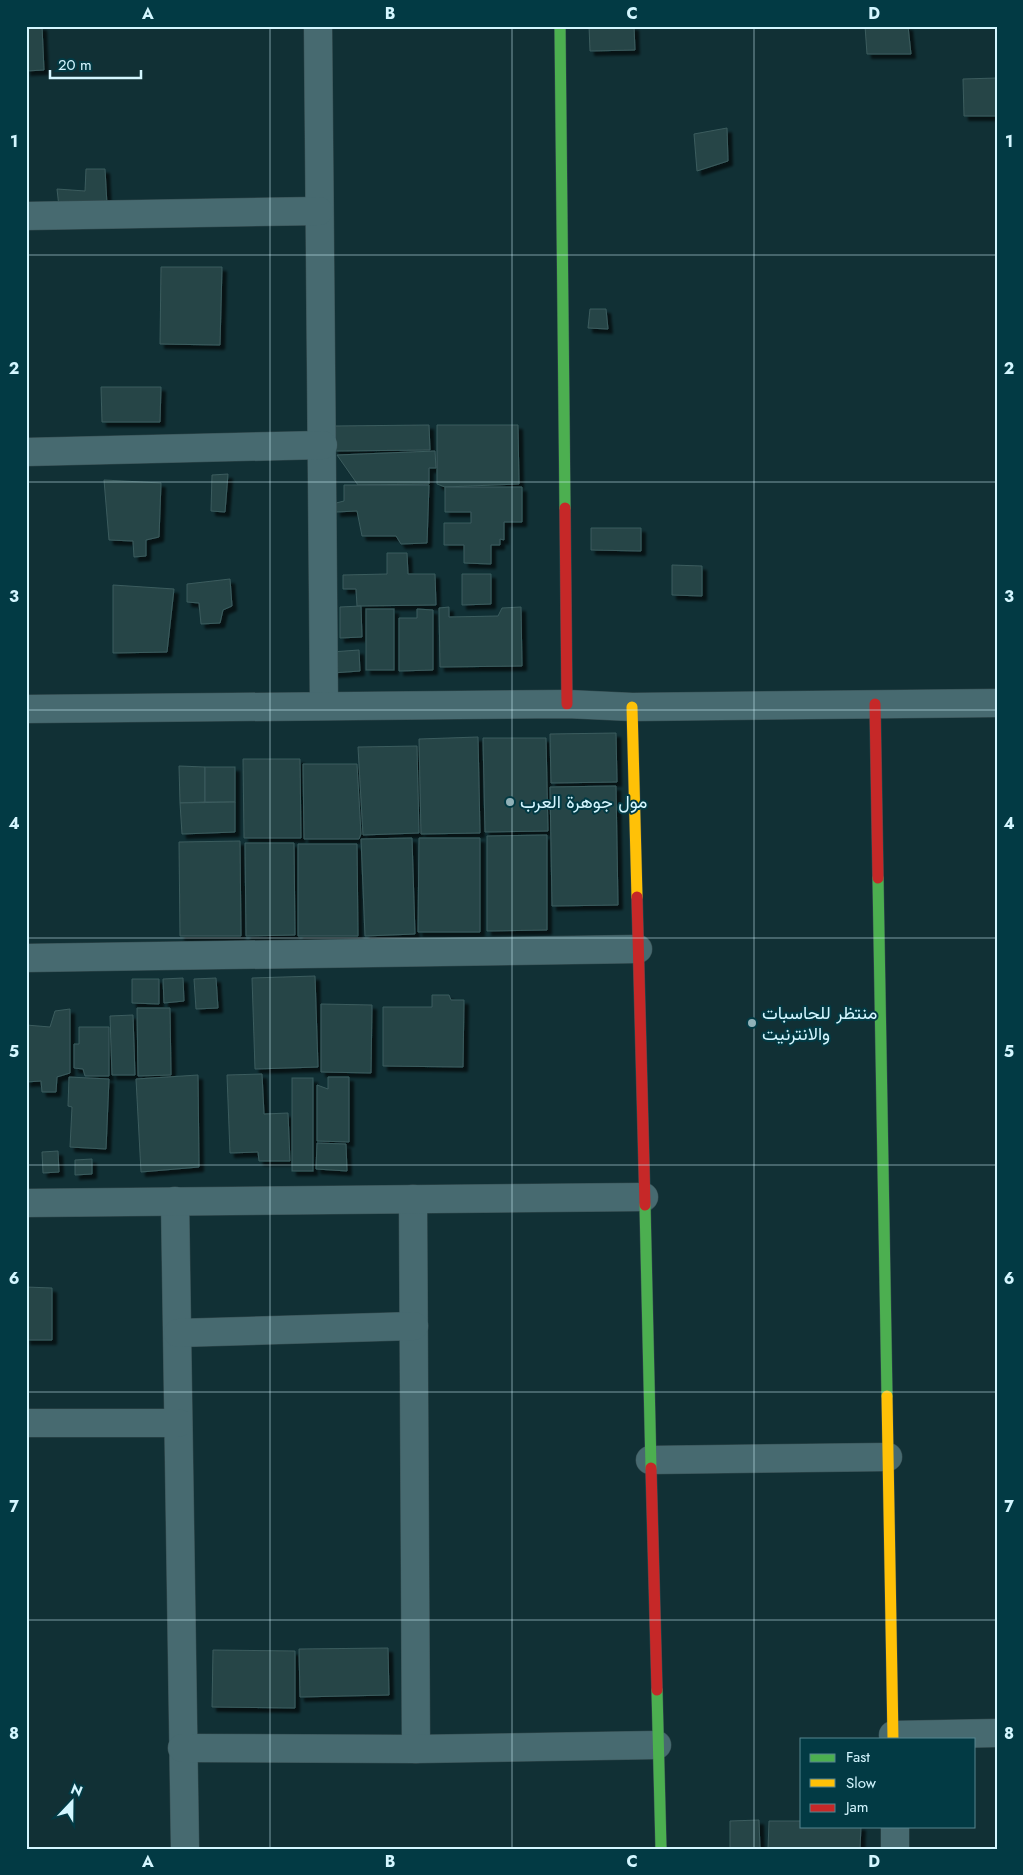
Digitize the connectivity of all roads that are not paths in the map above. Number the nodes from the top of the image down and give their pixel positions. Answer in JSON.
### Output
{"nodes":[{"id":1,"x":318,"y":26,"type":"edge"},
{"id":2,"x":560,"y":26,"type":"edge"},
{"id":3,"x":319,"y":211,"type":"junction"},
{"id":4,"x":26,"y":216,"type":"edge"},
{"id":5,"x":323,"y":445,"type":"junction"},
{"id":6,"x":26,"y":452,"type":"edge"},
{"id":7,"x":997,"y":703,"type":"edge"},
{"id":8,"x":567,"y":704,"type":"junction"},
{"id":9,"x":875,"y":704,"type":"junction"},
{"id":10,"x":324,"y":705,"type":"junction"},
{"id":11,"x":632,"y":707,"type":"junction"},
{"id":12,"x":26,"y":709,"type":"edge"},
{"id":13,"x":638,"y":949,"type":"junction"},
{"id":14,"x":26,"y":958,"type":"edge"},
{"id":15,"x":644,"y":1197,"type":"junction"},
{"id":16,"x":413,"y":1199,"type":"junction"},
{"id":17,"x":175,"y":1201,"type":"junction"},
{"id":18,"x":26,"y":1203,"type":"edge"},
{"id":19,"x":414,"y":1326,"type":"junction"},
{"id":20,"x":178,"y":1333,"type":"junction"},
{"id":21,"x":26,"y":1423,"type":"edge"},
{"id":22,"x":178,"y":1423,"type":"junction"},
{"id":23,"x":888,"y":1457,"type":"junction"},
{"id":24,"x":650,"y":1460,"type":"junction"},
{"id":25,"x":997,"y":1733,"type":"edge"},
{"id":26,"x":893,"y":1737,"type":"edge"},
{"id":27,"x":657,"y":1746,"type":"junction"},
{"id":28,"x":182,"y":1748,"type":"junction"},
{"id":29,"x":416,"y":1748,"type":"junction"},
{"id":30,"x":895,"y":1828,"type":"edge"},
{"id":31,"x":185,"y":1849,"type":"edge"},
{"id":32,"x":660,"y":1849,"type":"edge"},
{"id":33,"x":895,"y":1849,"type":"edge"}],
"edges":[{"from":1,"to":3,"type":"street"},
{"from":2,"to":8,"type":"street"},
{"from":3,"to":4,"type":"street"},
{"from":3,"to":5,"type":"street"},
{"from":5,"to":6,"type":"street"},
{"from":5,"to":10,"type":"street"},
{"from":7,"to":9,"type":"street"},
{"from":8,"to":10,"type":"street"},
{"from":8,"to":11,"type":"street"},
{"from":9,"to":11,"type":"street"},
{"from":9,"to":23,"type":"street"},
{"from":10,"to":12,"type":"street"},
{"from":11,"to":13,"type":"street"},
{"from":13,"to":14,"type":"street"},
{"from":13,"to":15,"type":"street"},
{"from":15,"to":16,"type":"street"},
{"from":15,"to":24,"type":"street"},
{"from":16,"to":17,"type":"street"},
{"from":16,"to":19,"type":"street"},
{"from":17,"to":18,"type":"street"},
{"from":17,"to":20,"type":"street"},
{"from":19,"to":20,"type":"street"},
{"from":19,"to":29,"type":"street"},
{"from":20,"to":22,"type":"street"},
{"from":21,"to":22,"type":"street"},
{"from":22,"to":28,"type":"street"},
{"from":23,"to":24,"type":"street"},
{"from":23,"to":26,"type":"street"},
{"from":24,"to":27,"type":"street"},
{"from":25,"to":26,"type":"street"},
{"from":27,"to":29,"type":"street"},
{"from":27,"to":32,"type":"street"},
{"from":28,"to":29,"type":"street"},
{"from":28,"to":31,"type":"street"},
{"from":30,"to":33,"type":"street"}]}
